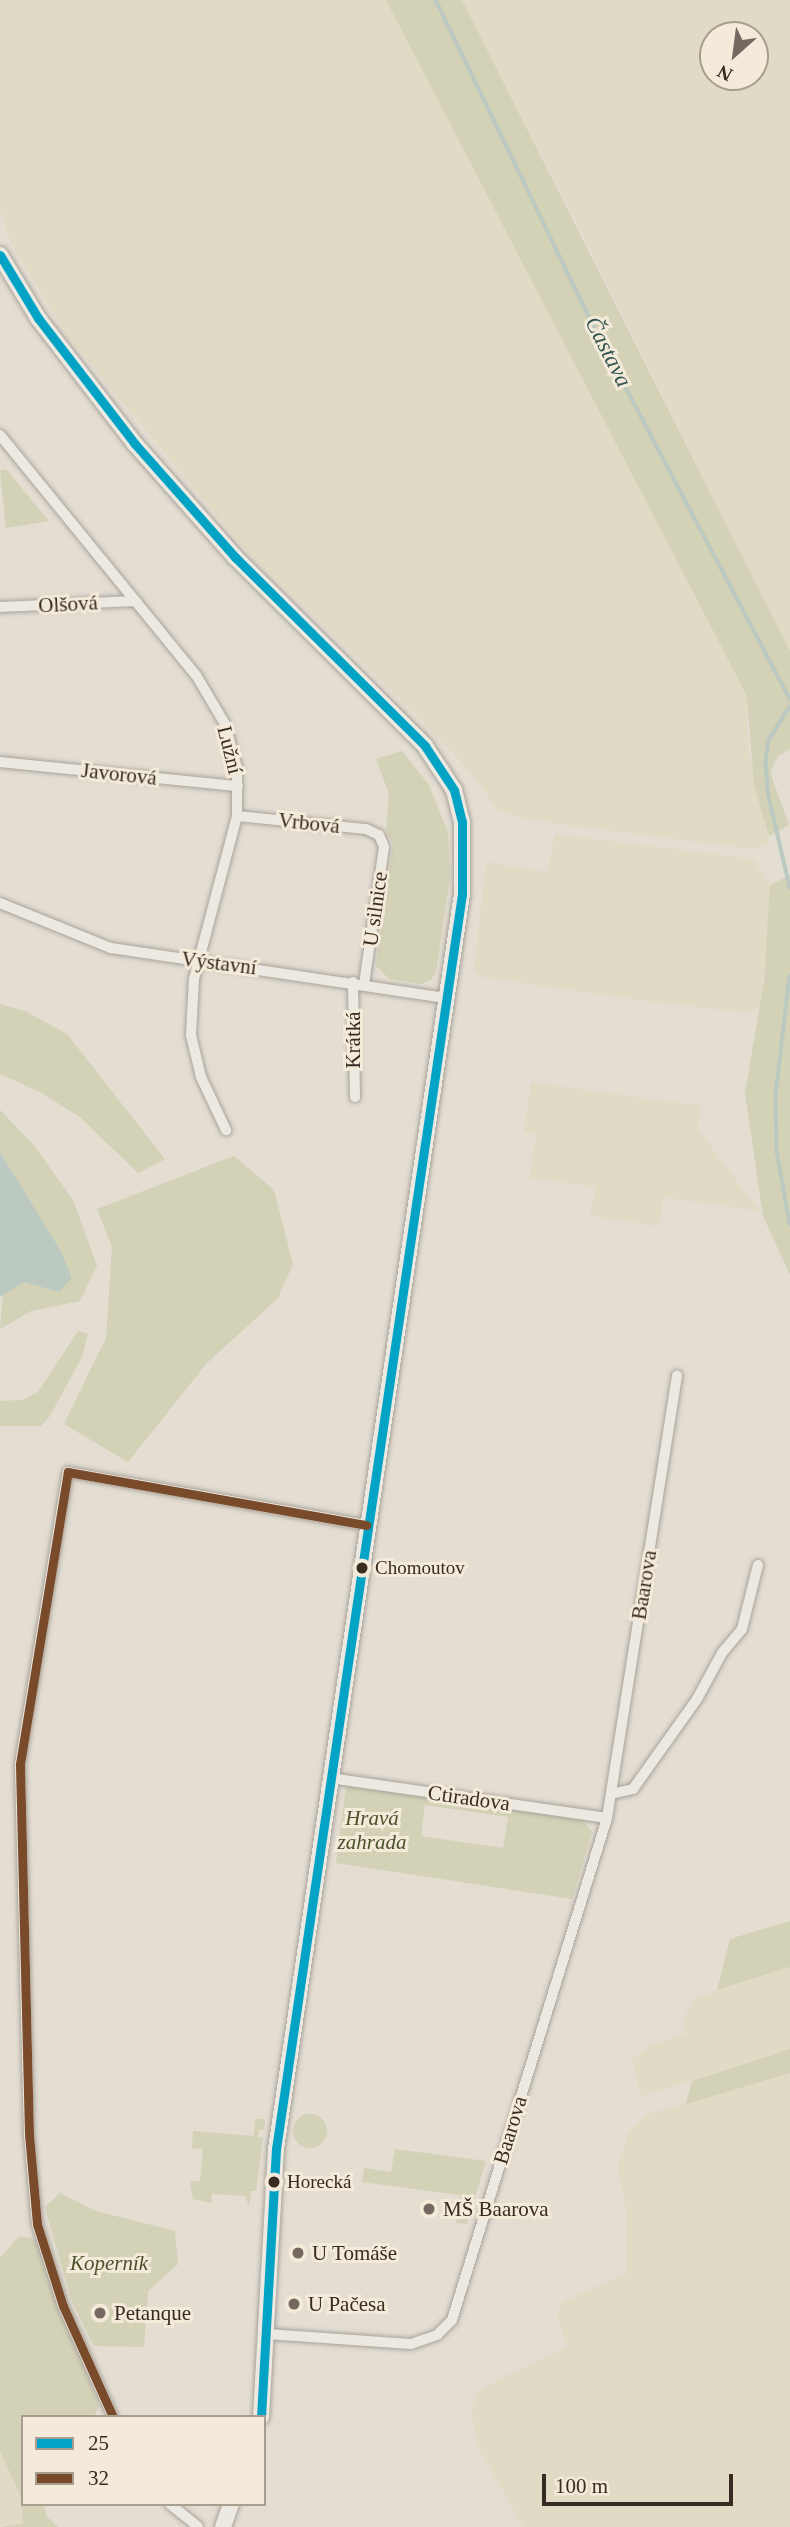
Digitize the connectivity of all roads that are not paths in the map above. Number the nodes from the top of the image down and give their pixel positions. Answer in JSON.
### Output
{"nodes":[{"id":1,"x":0,"y":255,"type":"edge"},
{"id":2,"x":0,"y":435,"type":"edge"},
{"id":3,"x":136,"y":601,"type":"junction"},
{"id":4,"x":0,"y":607,"type":"edge"},
{"id":5,"x":0,"y":762,"type":"edge"},
{"id":6,"x":238,"y":786,"type":"junction"},
{"id":7,"x":237,"y":816,"type":"junction"},
{"id":8,"x":379,"y":835,"type":"joint"},
{"id":9,"x":0,"y":903,"type":"edge"},
{"id":10,"x":200,"y":958,"type":"junction"},
{"id":11,"x":358,"y":983,"type":"junction"},
{"id":12,"x":447,"y":998,"type":"junction"},
{"id":13,"x":355,"y":1097,"type":"dead end"},
{"id":14,"x":226,"y":1130,"type":"dead end"},
{"id":15,"x":677,"y":1375,"type":"dead end"},
{"id":16,"x":366,"y":1525,"type":"junction"},
{"id":17,"x":758,"y":1565,"type":"dead end"},
{"id":18,"x":330,"y":1777,"type":"junction"},
{"id":19,"x":611,"y":1794,"type":"junction"},
{"id":20,"x":607,"y":1818,"type":"junction"},
{"id":21,"x":267,"y":2334,"type":"junction"},
{"id":22,"x":112,"y":2415,"type":"edge"},
{"id":23,"x":261,"y":2415,"type":"edge"},
{"id":24,"x":172,"y":2506,"type":"edge"},
{"id":25,"x":229,"y":2506,"type":"edge"},
{"id":26,"x":198,"y":2527,"type":"edge"},
{"id":27,"x":223,"y":2527,"type":"edge"}],
"edges":[{"from":1,"to":12,"type":"main road"},
{"from":2,"to":3,"type":"street","name":"Lužní"},
{"from":3,"to":4,"type":"street","name":"Olšová"},
{"from":3,"to":6,"type":"street","name":"Lužní"},
{"from":5,"to":6,"type":"street","name":"Javorová"},
{"from":6,"to":7,"type":"street","name":"Lužní"},
{"from":7,"to":8,"type":"street","name":"Vrbová"},
{"from":7,"to":10,"type":"street","name":"Lužní"},
{"from":8,"to":11,"type":"street","name":"U silnice"},
{"from":9,"to":10,"type":"street","name":"Výstavní"},
{"from":10,"to":11,"type":"street","name":"Výstavní"},
{"from":10,"to":14,"type":"street","name":"Lužní"},
{"from":11,"to":12,"type":"street","name":"Výstavní"},
{"from":11,"to":13,"type":"street","name":"Krátká"},
{"from":12,"to":16,"type":"main road"},
{"from":15,"to":19,"type":"street","name":"Baarova"},
{"from":16,"to":18,"type":"main road"},
{"from":16,"to":22,"type":"street"},
{"from":17,"to":19,"type":"street"},
{"from":18,"to":20,"type":"street","name":"Ctiradova"},
{"from":18,"to":21,"type":"main road"},
{"from":19,"to":20,"type":"street","name":"Baarova"},
{"from":20,"to":21,"type":"street","name":"Baarova"},
{"from":21,"to":23,"type":"main road"},
{"from":24,"to":26,"type":"street"},
{"from":25,"to":27,"type":"main road"}]}
